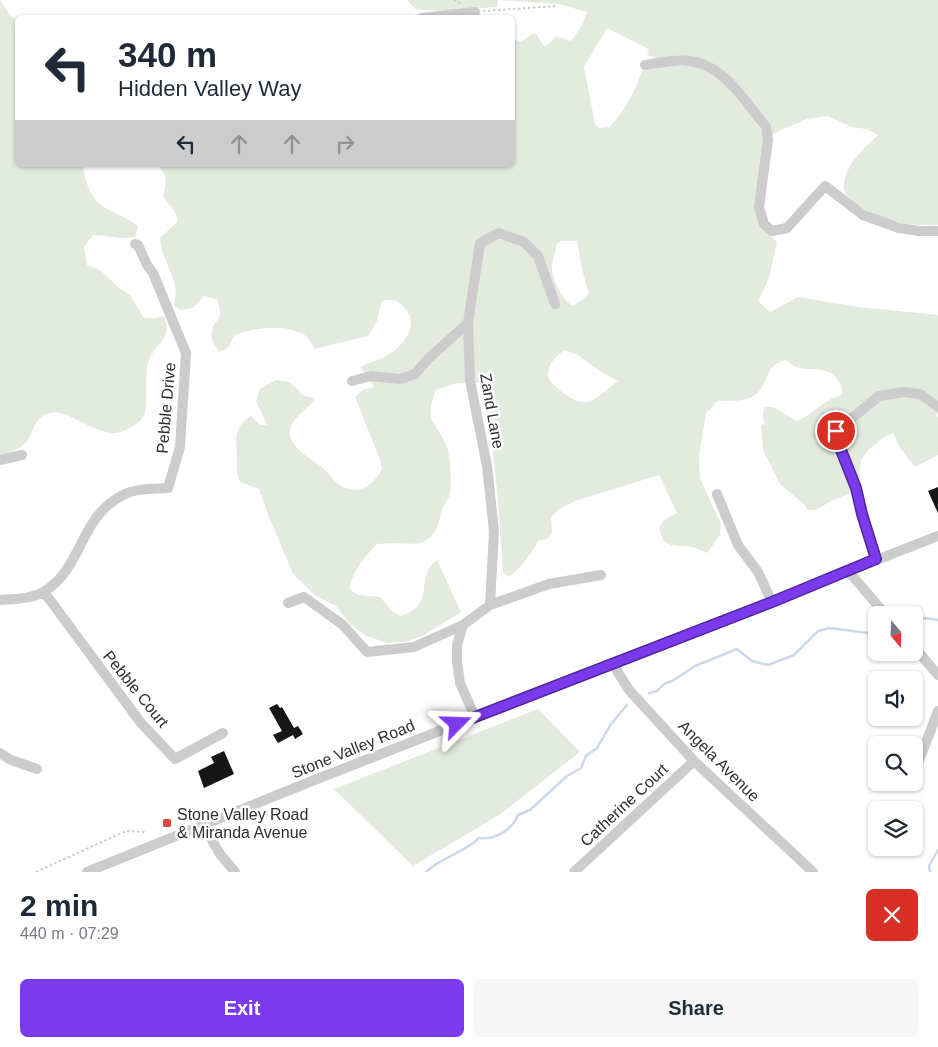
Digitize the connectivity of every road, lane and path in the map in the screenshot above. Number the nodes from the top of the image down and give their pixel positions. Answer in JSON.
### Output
{"nodes":[{"id":1,"x":454,"y":0,"type":"edge"},
{"id":2,"x":461,"y":4,"type":"dead end"},
{"id":3,"x":557,"y":6,"type":"dead end"},
{"id":4,"x":474,"y":12,"type":"joint"},
{"id":5,"x":448,"y":15,"type":"edge"},
{"id":6,"x":644,"y":65,"type":"dead end"},
{"id":7,"x":938,"y":231,"type":"edge"},
{"id":8,"x":135,"y":244,"type":"dead end"},
{"id":9,"x":555,"y":304,"type":"dead end"},
{"id":10,"x":468,"y":323,"type":"junction"},
{"id":11,"x":352,"y":381,"type":"dead end"},
{"id":12,"x":938,"y":407,"type":"edge"},
{"id":13,"x":22,"y":455,"type":"dead end"},
{"id":14,"x":0,"y":460,"type":"edge"},
{"id":15,"x":717,"y":494,"type":"dead end"},
{"id":16,"x":938,"y":536,"type":"edge"},
{"id":17,"x":876,"y":559,"type":"junction"},
{"id":18,"x":848,"y":571,"type":"junction"},
{"id":19,"x":601,"y":575,"type":"dead end"},
{"id":20,"x":44,"y":592,"type":"junction"},
{"id":21,"x":0,"y":600,"type":"edge"},
{"id":22,"x":772,"y":602,"type":"junction"},
{"id":23,"x":288,"y":604,"type":"dead end"},
{"id":24,"x":490,"y":605,"type":"junction"},
{"id":25,"x":878,"y":606,"type":"edge"},
{"id":26,"x":463,"y":626,"type":"junction"},
{"id":27,"x":923,"y":658,"type":"edge"},
{"id":28,"x":612,"y":663,"type":"junction"},
{"id":29,"x":938,"y":675,"type":"edge"},
{"id":30,"x":938,"y":711,"type":"edge"},
{"id":31,"x":475,"y":717,"type":"junction"},
{"id":32,"x":223,"y":733,"type":"dead end"},
{"id":33,"x":923,"y":750,"type":"edge"},
{"id":34,"x":0,"y":752,"type":"edge"},
{"id":35,"x":694,"y":761,"type":"junction"},
{"id":36,"x":37,"y":769,"type":"dead end"},
{"id":37,"x":203,"y":825,"type":"junction"},
{"id":38,"x":146,"y":832,"type":"dead end"},
{"id":39,"x":36,"y":872,"type":"edge"},
{"id":40,"x":87,"y":872,"type":"edge"},
{"id":41,"x":235,"y":872,"type":"edge"},
{"id":42,"x":574,"y":872,"type":"edge"},
{"id":43,"x":813,"y":872,"type":"edge"}],
"edges":[{"from":1,"to":2,"type":"path"},
{"from":3,"to":4,"type":"path"},
{"from":4,"to":5,"type":"street"},
{"from":6,"to":7,"type":"street"},
{"from":8,"to":20,"type":"street","name":"Pebble Drive"},
{"from":9,"to":10,"type":"street","name":"Zand Lane"},
{"from":10,"to":11,"type":"street"},
{"from":10,"to":24,"type":"street","name":"Zand Lane"},
{"from":12,"to":17,"type":"street"},
{"from":13,"to":14,"type":"street"},
{"from":15,"to":22,"type":"street"},
{"from":16,"to":17,"type":"street","name":"Stone Valley Road"},
{"from":17,"to":18,"type":"street","name":"Stone Valley Road"},
{"from":18,"to":22,"type":"street","name":"Stone Valley Road"},
{"from":18,"to":25,"type":"street"},
{"from":19,"to":24,"type":"street"},
{"from":20,"to":21,"type":"street"},
{"from":20,"to":32,"type":"street","name":"Pebble Court"},
{"from":22,"to":28,"type":"street","name":"Stone Valley Road"},
{"from":23,"to":26,"type":"street"},
{"from":24,"to":26,"type":"street"},
{"from":26,"to":31,"type":"street"},
{"from":27,"to":29,"type":"street"},
{"from":28,"to":31,"type":"street","name":"Stone Valley Road"},
{"from":28,"to":35,"type":"street","name":"Angela Avenue"},
{"from":30,"to":33,"type":"street"},
{"from":31,"to":37,"type":"street","name":"Stone Valley Road"},
{"from":34,"to":36,"type":"street"},
{"from":35,"to":42,"type":"street","name":"Catherine Court"},
{"from":35,"to":43,"type":"street","name":"Angela Avenue"},
{"from":37,"to":40,"type":"street","name":"Stone Valley Road"},
{"from":37,"to":41,"type":"street"},
{"from":38,"to":39,"type":"path"}]}
